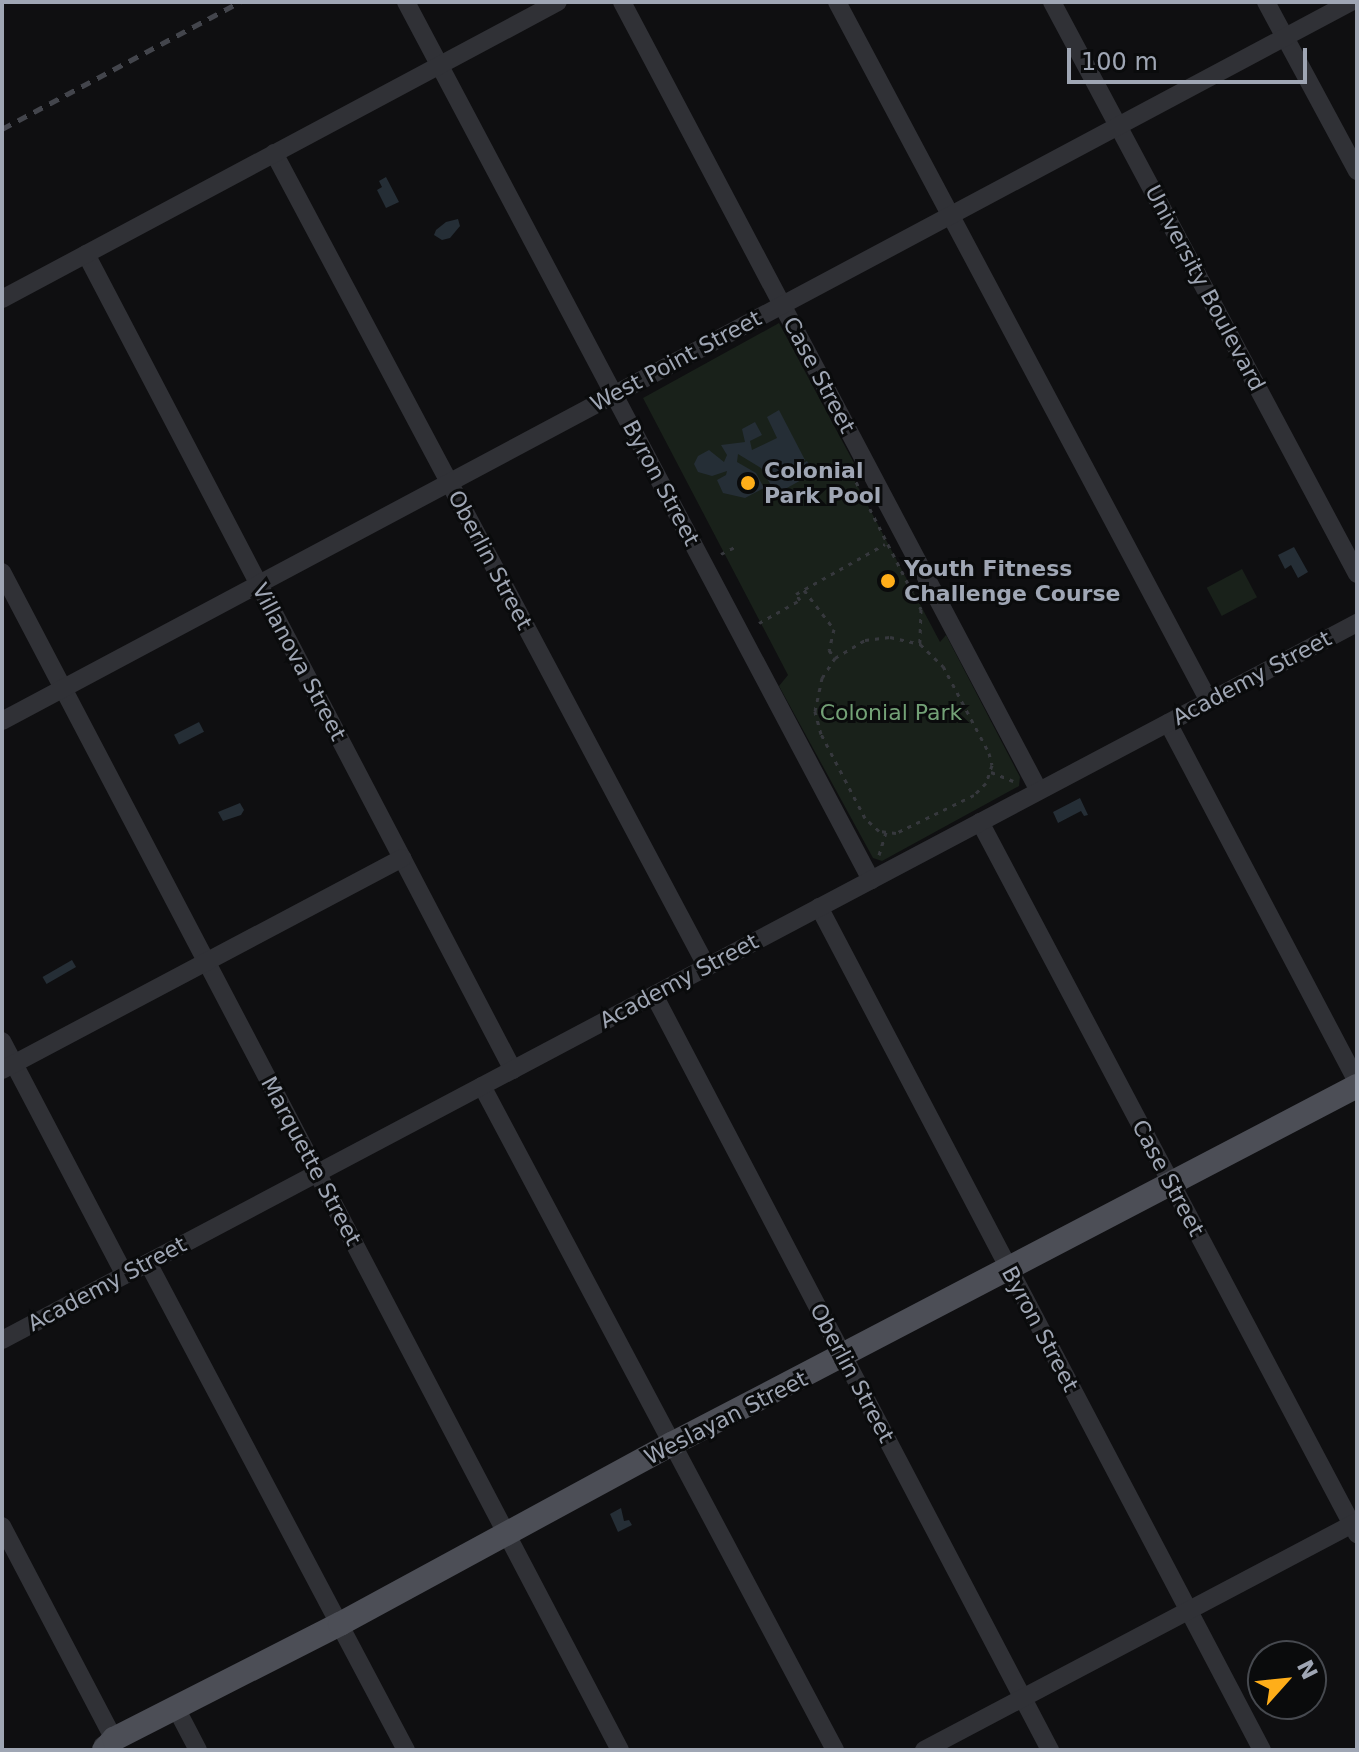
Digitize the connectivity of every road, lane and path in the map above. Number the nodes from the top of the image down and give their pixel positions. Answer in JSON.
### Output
{"nodes":[{"id":1,"x":406,"y":2,"type":"edge"},
{"id":2,"x":558,"y":2,"type":"edge"},
{"id":3,"x":622,"y":2,"type":"edge"},
{"id":4,"x":837,"y":2,"type":"edge"},
{"id":5,"x":1052,"y":2,"type":"edge"},
{"id":6,"x":1266,"y":2,"type":"edge"},
{"id":7,"x":1351,"y":2,"type":"edge"},
{"id":8,"x":1285,"y":37,"type":"junction"},
{"id":9,"x":439,"y":65,"type":"junction"},
{"id":10,"x":1118,"y":126,"type":"junction"},
{"id":11,"x":274,"y":153,"type":"junction"},
{"id":12,"x":1357,"y":171,"type":"edge"},
{"id":13,"x":950,"y":215,"type":"junction"},
{"id":14,"x":86,"y":254,"type":"junction"},
{"id":15,"x":2,"y":299,"type":"edge"},
{"id":16,"x":782,"y":305,"type":"junction"},
{"id":17,"x":614,"y":394,"type":"junction"},
{"id":18,"x":449,"y":483,"type":"junction"},
{"id":19,"x":886,"y":544,"type":"dead end"},
{"id":20,"x":737,"y":546,"type":"dead end"},
{"id":21,"x":721,"y":554,"type":"dead end"},
{"id":22,"x":2,"y":572,"type":"edge"},
{"id":23,"x":1357,"y":574,"type":"edge"},
{"id":24,"x":259,"y":584,"type":"junction"},
{"id":25,"x":804,"y":590,"type":"junction"},
{"id":26,"x":759,"y":623,"type":"dead end"},
{"id":27,"x":1356,"y":626,"type":"edge"},
{"id":28,"x":835,"y":658,"type":"junction"},
{"id":29,"x":63,"y":689,"type":"junction"},
{"id":30,"x":1209,"y":701,"type":"junction"},
{"id":31,"x":2,"y":721,"type":"edge"},
{"id":32,"x":1168,"y":723,"type":"junction"},
{"id":33,"x":1039,"y":791,"type":"junction"},
{"id":34,"x":980,"y":822,"type":"junction"},
{"id":35,"x":402,"y":858,"type":"junction"},
{"id":36,"x":871,"y":880,"type":"junction"},
{"id":37,"x":819,"y":907,"type":"junction"},
{"id":38,"x":206,"y":961,"type":"junction"},
{"id":39,"x":707,"y":967,"type":"junction"},
{"id":40,"x":654,"y":995,"type":"junction"},
{"id":41,"x":2,"y":1041,"type":"edge"},
{"id":42,"x":8,"y":1066,"type":"edge"},
{"id":43,"x":513,"y":1070,"type":"junction"},
{"id":44,"x":1357,"y":1083,"type":"edge"},
{"id":45,"x":482,"y":1086,"type":"junction"},
{"id":46,"x":317,"y":1173,"type":"junction"},
{"id":47,"x":1172,"y":1184,"type":"junction"},
{"id":48,"x":148,"y":1263,"type":"junction"},
{"id":49,"x":1010,"y":1270,"type":"junction"},
{"id":50,"x":125,"y":1275,"type":"junction"},
{"id":51,"x":2,"y":1340,"type":"edge"},
{"id":52,"x":844,"y":1357,"type":"junction"},
{"id":53,"x":672,"y":1444,"type":"junction"},
{"id":54,"x":2,"y":1526,"type":"edge"},
{"id":55,"x":1355,"y":1527,"type":"edge"},
{"id":56,"x":506,"y":1534,"type":"junction"},
{"id":57,"x":1189,"y":1612,"type":"junction"},
{"id":58,"x":340,"y":1624,"type":"junction"},
{"id":59,"x":1023,"y":1698,"type":"junction"},
{"id":60,"x":176,"y":1708,"type":"junction"},
{"id":61,"x":104,"y":1746,"type":"edge"},
{"id":62,"x":198,"y":1750,"type":"edge"},
{"id":63,"x":406,"y":1750,"type":"edge"},
{"id":64,"x":620,"y":1750,"type":"edge"},
{"id":65,"x":835,"y":1750,"type":"edge"},
{"id":66,"x":924,"y":1750,"type":"edge"},
{"id":67,"x":1050,"y":1750,"type":"edge"},
{"id":68,"x":1262,"y":1750,"type":"edge"}],
"edges":[{"from":1,"to":9,"type":"street","name":"Byron Street"},
{"from":2,"to":9,"type":"street"},
{"from":3,"to":16,"type":"street","name":"Case Street"},
{"from":4,"to":13,"type":"street"},
{"from":5,"to":10,"type":"street","name":"University Boulevard"},
{"from":6,"to":8,"type":"street"},
{"from":7,"to":8,"type":"street","name":"West Point Street"},
{"from":8,"to":10,"type":"street","name":"West Point Street"},
{"from":8,"to":12,"type":"street"},
{"from":9,"to":11,"type":"street"},
{"from":9,"to":17,"type":"street","name":"Byron Street"},
{"from":10,"to":13,"type":"street","name":"West Point Street"},
{"from":10,"to":23,"type":"street","name":"University Boulevard"},
{"from":11,"to":14,"type":"street"},
{"from":11,"to":18,"type":"street","name":"Oberlin Street"},
{"from":13,"to":16,"type":"street","name":"West Point Street"},
{"from":13,"to":30,"type":"street"},
{"from":14,"to":15,"type":"street"},
{"from":14,"to":24,"type":"street","name":"Villanova Street"},
{"from":16,"to":17,"type":"street","name":"West Point Street"},
{"from":16,"to":33,"type":"street","name":"Case Street"},
{"from":17,"to":18,"type":"street","name":"West Point Street"},
{"from":17,"to":36,"type":"street","name":"Byron Street"},
{"from":18,"to":24,"type":"street","name":"West Point Street"},
{"from":18,"to":39,"type":"street","name":"Oberlin Street"},
{"from":19,"to":25,"type":"path"},
{"from":20,"to":21,"type":"path"},
{"from":22,"to":29,"type":"street","name":"Marquette Street"},
{"from":24,"to":29,"type":"street","name":"West Point Street"},
{"from":24,"to":35,"type":"street","name":"Villanova Street"},
{"from":25,"to":26,"type":"path"},
{"from":25,"to":28,"type":"path"},
{"from":27,"to":30,"type":"street","name":"Academy Street"},
{"from":28,"to":28,"type":"path"},
{"from":29,"to":31,"type":"street","name":"West Point Street"},
{"from":29,"to":38,"type":"street","name":"Marquette Street"},
{"from":30,"to":32,"type":"street","name":"Academy Street"},
{"from":32,"to":33,"type":"street","name":"Academy Street"},
{"from":32,"to":44,"type":"street"},
{"from":33,"to":34,"type":"street","name":"Academy Street"},
{"from":34,"to":36,"type":"street","name":"Academy Street"},
{"from":34,"to":47,"type":"street","name":"Case Street"},
{"from":35,"to":38,"type":"street"},
{"from":35,"to":43,"type":"street","name":"Villanova Street"},
{"from":36,"to":37,"type":"street","name":"Academy Street"},
{"from":37,"to":39,"type":"street","name":"Academy Street"},
{"from":37,"to":49,"type":"street","name":"Byron Street"},
{"from":38,"to":42,"type":"street"},
{"from":38,"to":46,"type":"street","name":"Marquette Street"},
{"from":39,"to":40,"type":"street","name":"Academy Street"},
{"from":40,"to":43,"type":"street","name":"Academy Street"},
{"from":40,"to":52,"type":"street","name":"Oberlin Street"},
{"from":41,"to":42,"type":"street"},
{"from":42,"to":50,"type":"street"},
{"from":43,"to":45,"type":"street","name":"Academy Street"},
{"from":44,"to":47,"type":"main road","name":"Weslayan Street"},
{"from":45,"to":46,"type":"street","name":"Academy Street"},
{"from":45,"to":53,"type":"street"},
{"from":46,"to":48,"type":"street","name":"Academy Street"},
{"from":46,"to":56,"type":"street","name":"Marquette Street"},
{"from":47,"to":49,"type":"main road","name":"Weslayan Street"},
{"from":47,"to":55,"type":"street","name":"Case Street"},
{"from":48,"to":50,"type":"street","name":"Academy Street"},
{"from":48,"to":58,"type":"street"},
{"from":49,"to":52,"type":"main road","name":"Weslayan Street"},
{"from":49,"to":57,"type":"street","name":"Byron Street"},
{"from":50,"to":51,"type":"street","name":"Academy Street"},
{"from":52,"to":53,"type":"main road","name":"Weslayan Street"},
{"from":52,"to":59,"type":"street","name":"Oberlin Street"},
{"from":53,"to":56,"type":"main road","name":"Weslayan Street"},
{"from":53,"to":65,"type":"street"},
{"from":54,"to":61,"type":"street"},
{"from":55,"to":57,"type":"street"},
{"from":56,"to":58,"type":"main road","name":"Weslayan Street"},
{"from":56,"to":64,"type":"street","name":"Marquette Street"},
{"from":57,"to":59,"type":"street"},
{"from":57,"to":68,"type":"street","name":"Byron Street"},
{"from":58,"to":60,"type":"main road","name":"Weslayan Street"},
{"from":58,"to":63,"type":"street"},
{"from":59,"to":66,"type":"street"},
{"from":59,"to":67,"type":"street","name":"Oberlin Street"},
{"from":60,"to":61,"type":"main road","name":"Weslayan Street"},
{"from":60,"to":62,"type":"street"}]}
